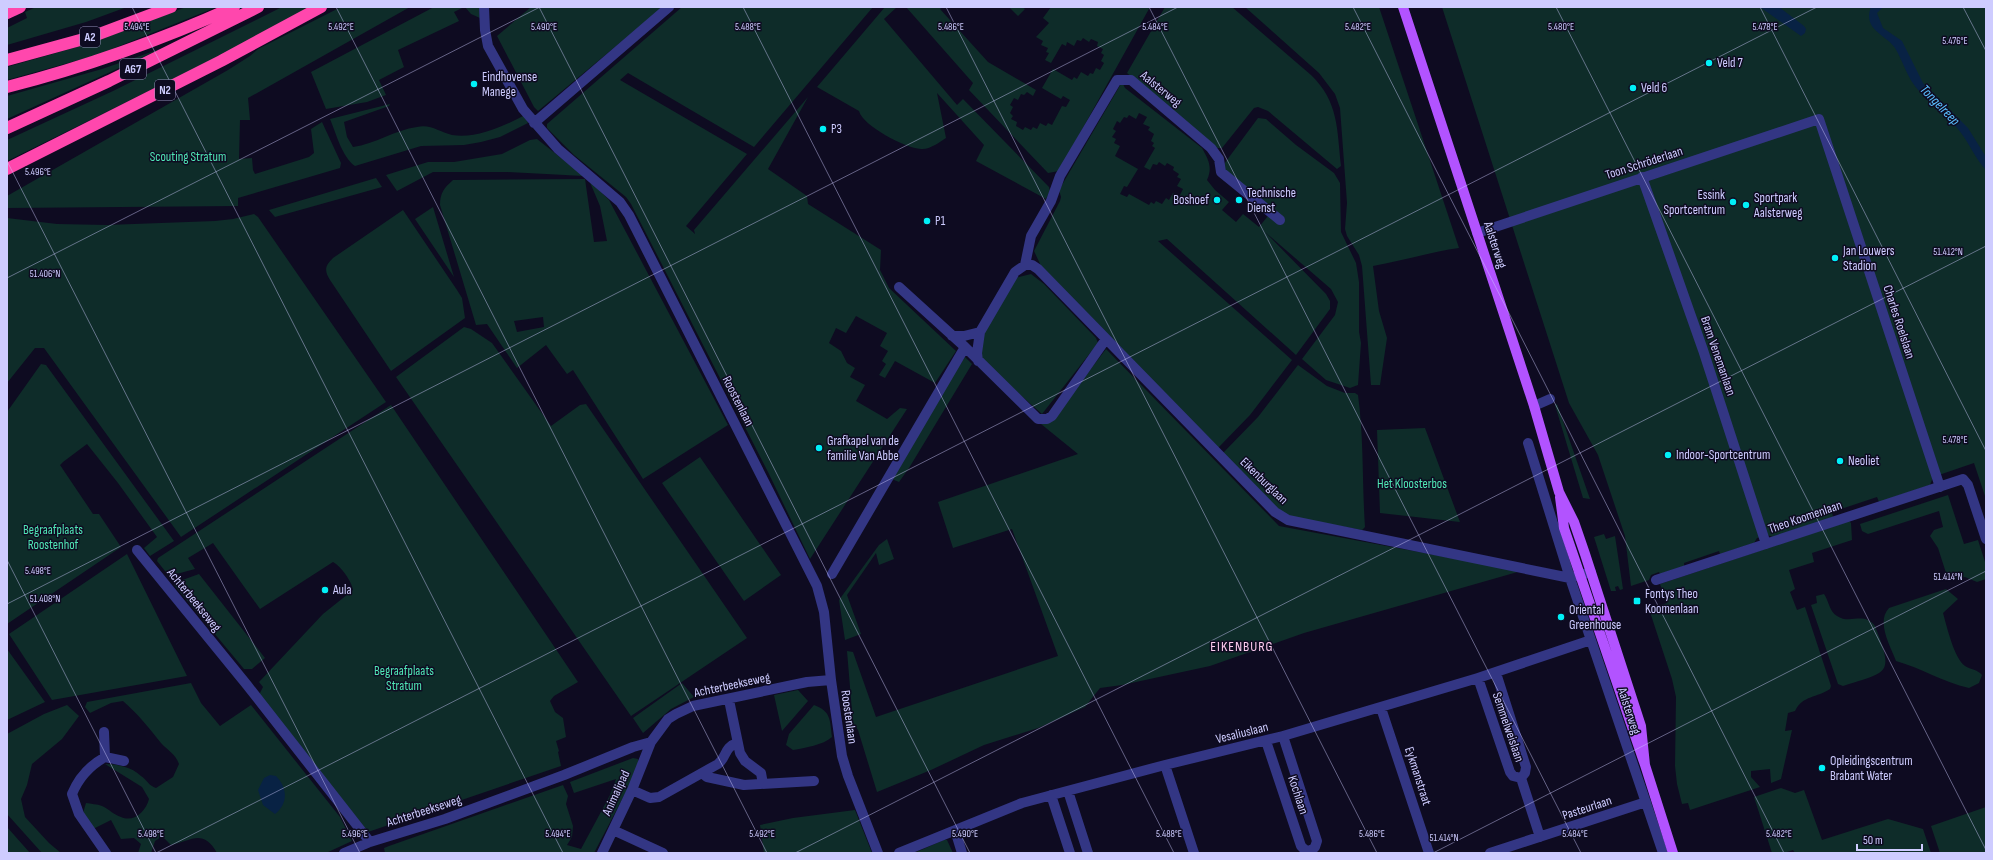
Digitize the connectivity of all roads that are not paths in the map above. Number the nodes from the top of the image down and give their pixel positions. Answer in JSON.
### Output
{"nodes":[{"id":1,"x":20,"y":7,"type":"edge"},
{"id":2,"x":172,"y":7,"type":"edge"},
{"id":3,"x":234,"y":7,"type":"edge"},
{"id":4,"x":258,"y":7,"type":"edge"},
{"id":5,"x":321,"y":7,"type":"edge"},
{"id":6,"x":484,"y":7,"type":"edge"},
{"id":7,"x":669,"y":7,"type":"edge"},
{"id":8,"x":1403,"y":7,"type":"edge"},
{"id":9,"x":7,"y":13,"type":"edge"},
{"id":10,"x":7,"y":60,"type":"edge"},
{"id":11,"x":7,"y":87,"type":"edge"},
{"id":12,"x":1819,"y":119,"type":"joint"},
{"id":13,"x":534,"y":123,"type":"junction"},
{"id":14,"x":7,"y":128,"type":"edge"},
{"id":15,"x":7,"y":169,"type":"edge"},
{"id":16,"x":1642,"y":177,"type":"junction"},
{"id":17,"x":1280,"y":220,"type":"dead end"},
{"id":18,"x":1477,"y":232,"type":"junction"},
{"id":19,"x":1025,"y":265,"type":"junction"},
{"id":20,"x":899,"y":287,"type":"dead end"},
{"id":21,"x":980,"y":332,"type":"junction"},
{"id":22,"x":952,"y":336,"type":"junction"},
{"id":23,"x":1106,"y":339,"type":"junction"},
{"id":24,"x":965,"y":347,"type":"junction"},
{"id":25,"x":978,"y":361,"type":"junction"},
{"id":26,"x":1550,"y":399,"type":"dead end"},
{"id":27,"x":1534,"y":406,"type":"junction"},
{"id":28,"x":1528,"y":443,"type":"dead end"},
{"id":29,"x":1940,"y":487,"type":"junction"},
{"id":30,"x":1559,"y":492,"type":"junction"},
{"id":31,"x":1986,"y":539,"type":"edge"},
{"id":32,"x":1766,"y":544,"type":"junction"},
{"id":33,"x":138,"y":550,"type":"dead end"},
{"id":34,"x":1591,"y":572,"type":"junction"},
{"id":35,"x":832,"y":574,"type":"dead end"},
{"id":36,"x":1575,"y":577,"type":"junction"},
{"id":37,"x":1656,"y":580,"type":"dead end"},
{"id":38,"x":1591,"y":640,"type":"junction"},
{"id":39,"x":1496,"y":673,"type":"junction"},
{"id":40,"x":1478,"y":678,"type":"junction"},
{"id":41,"x":831,"y":680,"type":"junction"},
{"id":42,"x":729,"y":700,"type":"junction"},
{"id":43,"x":1381,"y":708,"type":"junction"},
{"id":44,"x":104,"y":732,"type":"dead end"},
{"id":45,"x":1284,"y":736,"type":"junction"},
{"id":46,"x":1266,"y":741,"type":"junction"},
{"id":47,"x":651,"y":742,"type":"junction"},
{"id":48,"x":737,"y":743,"type":"junction"},
{"id":49,"x":105,"y":757,"type":"junction"},
{"id":50,"x":124,"y":761,"type":"dead end"},
{"id":51,"x":1165,"y":765,"type":"junction"},
{"id":52,"x":1645,"y":765,"type":"junction"},
{"id":53,"x":702,"y":773,"type":"junction"},
{"id":54,"x":1521,"y":778,"type":"junction"},
{"id":55,"x":814,"y":781,"type":"dead end"},
{"id":56,"x":763,"y":784,"type":"junction"},
{"id":57,"x":632,"y":790,"type":"junction"},
{"id":58,"x":1068,"y":791,"type":"junction"},
{"id":59,"x":1051,"y":795,"type":"junction"},
{"id":60,"x":1646,"y":802,"type":"junction"},
{"id":61,"x":614,"y":830,"type":"junction"},
{"id":62,"x":955,"y":830,"type":"junction"},
{"id":63,"x":1540,"y":837,"type":"junction"},
{"id":64,"x":370,"y":842,"type":"junction"},
{"id":65,"x":1311,"y":852,"type":"edge"},
{"id":66,"x":106,"y":853,"type":"edge"},
{"id":67,"x":344,"y":853,"type":"edge"},
{"id":68,"x":602,"y":853,"type":"edge"},
{"id":69,"x":663,"y":853,"type":"edge"},
{"id":70,"x":878,"y":853,"type":"edge"},
{"id":71,"x":899,"y":853,"type":"edge"},
{"id":72,"x":962,"y":853,"type":"edge"},
{"id":73,"x":1070,"y":853,"type":"edge"},
{"id":74,"x":1088,"y":853,"type":"edge"},
{"id":75,"x":1194,"y":853,"type":"edge"},
{"id":76,"x":1429,"y":853,"type":"edge"},
{"id":77,"x":1490,"y":853,"type":"edge"},
{"id":78,"x":1664,"y":853,"type":"edge"},
{"id":79,"x":1672,"y":853,"type":"edge"}],
"edges":[{"from":1,"to":9,"type":"highway"},
{"from":2,"to":10,"type":"highway","number":"A2"},
{"from":3,"to":11,"type":"highway","number":"A2"},
{"from":4,"to":14,"type":"highway","number":"A67"},
{"from":5,"to":15,"type":"highway","number":"N2"},
{"from":6,"to":13,"type":"street","name":"Roostenlaan"},
{"from":7,"to":13,"type":"street"},
{"from":8,"to":18,"type":"main road","name":"Aalsterweg"},
{"from":12,"to":16,"type":"street","name":"Toon Schröderlaan"},
{"from":12,"to":29,"type":"street","name":"Charles Roelslaan"},
{"from":13,"to":41,"type":"street","name":"Roostenlaan"},
{"from":16,"to":18,"type":"street","name":"Toon Schröderlaan"},
{"from":16,"to":32,"type":"street","name":"Bram Venemanlaan"},
{"from":17,"to":19,"type":"street","name":"Aalsterweg"},
{"from":18,"to":27,"type":"main road","name":"Aalsterweg"},
{"from":19,"to":21,"type":"street"},
{"from":19,"to":23,"type":"street"},
{"from":20,"to":22,"type":"street"},
{"from":21,"to":22,"type":"street"},
{"from":21,"to":25,"type":"street"},
{"from":22,"to":24,"type":"street"},
{"from":23,"to":25,"type":"street"},
{"from":23,"to":36,"type":"street","name":"Eikenburglaan"},
{"from":24,"to":25,"type":"street"},
{"from":24,"to":35,"type":"street"},
{"from":26,"to":27,"type":"street"},
{"from":27,"to":30,"type":"main road","name":"Aalsterweg"},
{"from":28,"to":36,"type":"street","name":"Aalsterweg"},
{"from":29,"to":31,"type":"street","name":"Theo Koomenlaan"},
{"from":29,"to":32,"type":"street","name":"Theo Koomenlaan"},
{"from":30,"to":34,"type":"main road","name":"Aalsterweg"},
{"from":30,"to":36,"type":"main road","name":"Aalsterweg"},
{"from":32,"to":37,"type":"street","name":"Theo Koomenlaan"},
{"from":33,"to":64,"type":"street","name":"Achterbeekseweg"},
{"from":34,"to":36,"type":"street"},
{"from":34,"to":52,"type":"main road","name":"Aalsterweg"},
{"from":36,"to":38,"type":"street","name":"Aalsterweg"},
{"from":36,"to":52,"type":"main road","name":"Aalsterweg"},
{"from":38,"to":39,"type":"street","name":"Vesaliuslaan"},
{"from":38,"to":60,"type":"street","name":"Aalsterweg"},
{"from":39,"to":40,"type":"street","name":"Vesaliuslaan"},
{"from":39,"to":54,"type":"street","name":"Semmelweislaan"},
{"from":40,"to":43,"type":"street","name":"Vesaliuslaan"},
{"from":40,"to":54,"type":"street","name":"Semmelweislaan"},
{"from":41,"to":42,"type":"street","name":"Achterbeekseweg"},
{"from":41,"to":70,"type":"street","name":"Roostenlaan"},
{"from":42,"to":47,"type":"street","name":"Achterbeekseweg"},
{"from":42,"to":48,"type":"street"},
{"from":43,"to":45,"type":"street","name":"Vesaliuslaan"},
{"from":43,"to":76,"type":"street","name":"Eykmanstraat"},
{"from":44,"to":49,"type":"street"},
{"from":45,"to":46,"type":"street","name":"Vesaliuslaan"},
{"from":45,"to":65,"type":"street","name":"Kochlaan"},
{"from":46,"to":51,"type":"street","name":"Vesaliuslaan"},
{"from":46,"to":65,"type":"street","name":"Kochlaan"},
{"from":47,"to":57,"type":"street","name":"Animalipad"},
{"from":47,"to":64,"type":"street","name":"Achterbeekseweg"},
{"from":48,"to":53,"type":"street"},
{"from":48,"to":56,"type":"street"},
{"from":49,"to":50,"type":"street"},
{"from":49,"to":66,"type":"street"},
{"from":51,"to":58,"type":"street","name":"Vesaliuslaan"},
{"from":51,"to":75,"type":"street"},
{"from":52,"to":79,"type":"main road","name":"Aalsterweg"},
{"from":53,"to":56,"type":"street"},
{"from":53,"to":57,"type":"street"},
{"from":54,"to":63,"type":"street","name":"Semmelweislaan"},
{"from":55,"to":56,"type":"street"},
{"from":57,"to":61,"type":"street","name":"Animalipad"},
{"from":58,"to":59,"type":"street","name":"Vesaliuslaan"},
{"from":58,"to":74,"type":"street"},
{"from":59,"to":62,"type":"street","name":"Vesaliuslaan"},
{"from":59,"to":73,"type":"street"},
{"from":60,"to":63,"type":"street","name":"Pasteurlaan"},
{"from":60,"to":78,"type":"street","name":"Aalsterweg"},
{"from":61,"to":68,"type":"street","name":"Animalipad"},
{"from":61,"to":69,"type":"street"},
{"from":62,"to":71,"type":"street","name":"Vesaliuslaan"},
{"from":62,"to":72,"type":"street"},
{"from":63,"to":77,"type":"street","name":"Pasteurlaan"},
{"from":64,"to":67,"type":"street"}]}
